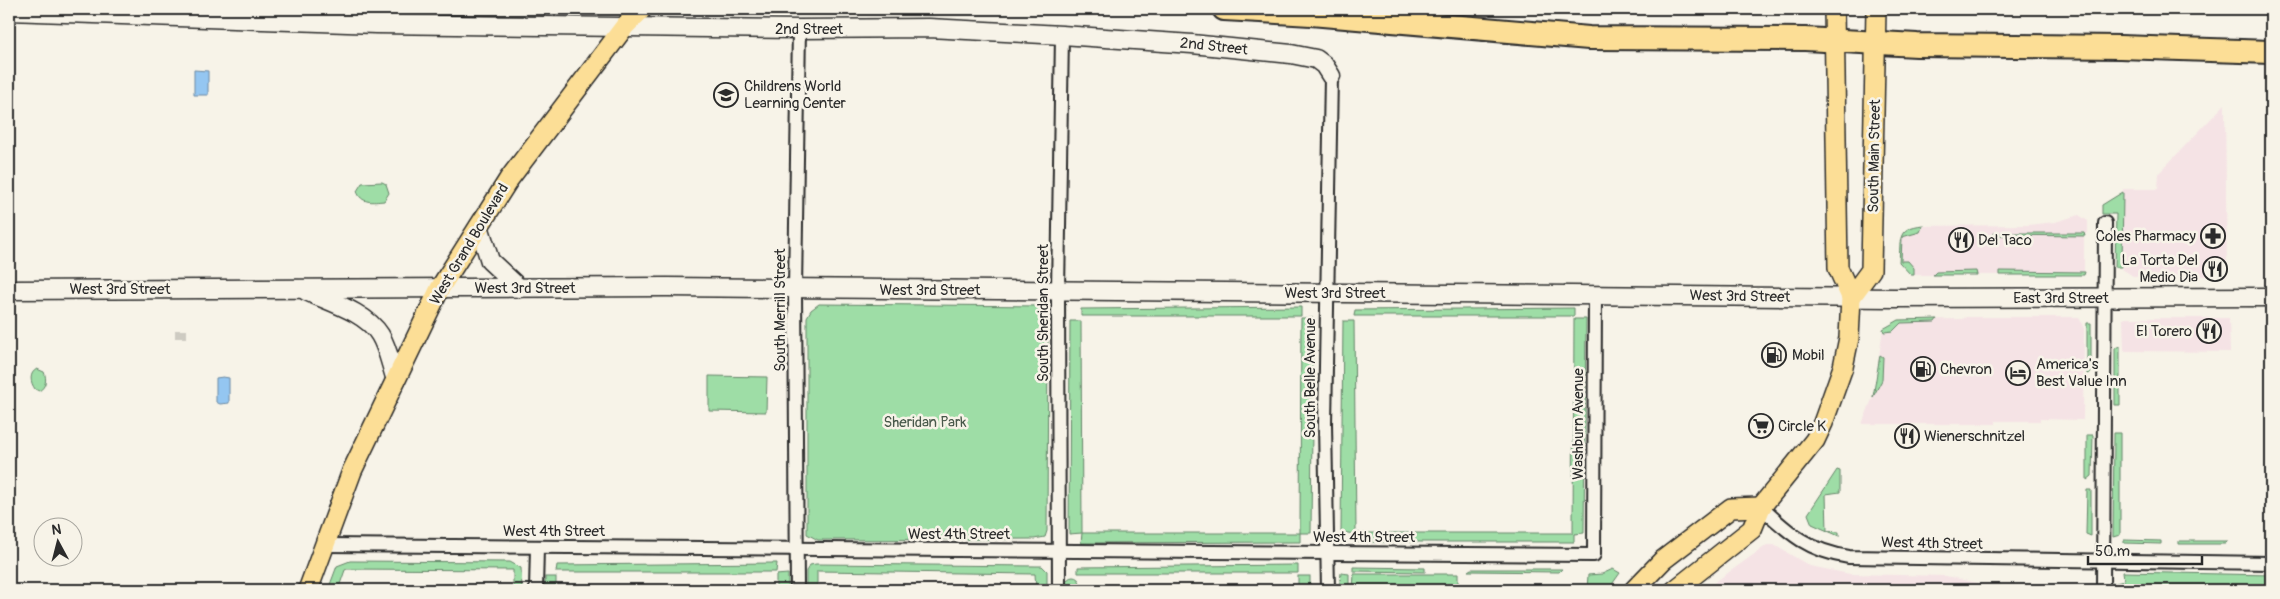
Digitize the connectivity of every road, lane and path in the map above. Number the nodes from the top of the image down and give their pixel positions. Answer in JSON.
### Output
{"nodes":[{"id":1,"x":642,"y":9,"type":"edge"},
{"id":2,"x":1224,"y":9,"type":"edge"},
{"id":3,"x":1834,"y":9,"type":"edge"},
{"id":4,"x":1876,"y":9,"type":"edge"},
{"id":5,"x":9,"y":11,"type":"edge"},
{"id":6,"x":625,"y":26,"type":"junction"},
{"id":7,"x":799,"y":29,"type":"junction"},
{"id":8,"x":1062,"y":35,"type":"junction"},
{"id":9,"x":1834,"y":41,"type":"junction"},
{"id":10,"x":1875,"y":43,"type":"junction"},
{"id":11,"x":2266,"y":52,"type":"edge"},
{"id":12,"x":1330,"y":76,"type":"joint"},
{"id":13,"x":2105,"y":223,"type":"dead end"},
{"id":14,"x":479,"y":226,"type":"junction"},
{"id":15,"x":302,"y":288,"type":"junction"},
{"id":16,"x":440,"y":288,"type":"junction"},
{"id":17,"x":519,"y":288,"type":"junction"},
{"id":18,"x":795,"y":289,"type":"junction"},
{"id":19,"x":9,"y":290,"type":"edge"},
{"id":20,"x":1058,"y":291,"type":"junction"},
{"id":21,"x":1326,"y":293,"type":"junction"},
{"id":22,"x":1595,"y":294,"type":"junction"},
{"id":23,"x":2108,"y":297,"type":"junction"},
{"id":24,"x":2268,"y":297,"type":"edge"},
{"id":25,"x":1851,"y":298,"type":"junction"},
{"id":26,"x":396,"y":380,"type":"junction"},
{"id":27,"x":1762,"y":507,"type":"junction"},
{"id":28,"x":324,"y":545,"type":"junction"},
{"id":29,"x":537,"y":547,"type":"junction"},
{"id":30,"x":797,"y":549,"type":"junction"},
{"id":31,"x":1059,"y":551,"type":"junction"},
{"id":32,"x":1329,"y":553,"type":"junction"},
{"id":33,"x":1594,"y":555,"type":"joint"},
{"id":34,"x":2103,"y":561,"type":"junction"},
{"id":35,"x":2271,"y":563,"type":"edge"},
{"id":36,"x":308,"y":590,"type":"edge"},
{"id":37,"x":536,"y":590,"type":"edge"},
{"id":38,"x":797,"y":590,"type":"edge"},
{"id":39,"x":1059,"y":590,"type":"edge"},
{"id":40,"x":1328,"y":590,"type":"edge"},
{"id":41,"x":1634,"y":590,"type":"edge"},
{"id":42,"x":1675,"y":590,"type":"edge"},
{"id":43,"x":2103,"y":590,"type":"edge"}],
"edges":[{"from":1,"to":6,"type":"main road","name":"West Grand Boulevard"},
{"from":2,"to":9,"type":"highway"},
{"from":3,"to":9,"type":"main road"},
{"from":4,"to":10,"type":"main road","name":"South Main Street"},
{"from":5,"to":6,"type":"street","name":"2nd Street"},
{"from":6,"to":7,"type":"street","name":"2nd Street"},
{"from":6,"to":14,"type":"main road","name":"West Grand Boulevard"},
{"from":7,"to":8,"type":"street","name":"2nd Street"},
{"from":7,"to":18,"type":"street","name":"South Merrill Street"},
{"from":8,"to":12,"type":"street","name":"2nd Street"},
{"from":8,"to":20,"type":"street","name":"South Sheridan Street"},
{"from":9,"to":10,"type":"highway"},
{"from":9,"to":25,"type":"main road"},
{"from":10,"to":11,"type":"highway"},
{"from":10,"to":25,"type":"main road","name":"South Main Street"},
{"from":12,"to":21,"type":"street","name":"South Belle Avenue"},
{"from":13,"to":23,"type":"street"},
{"from":14,"to":16,"type":"main road","name":"West Grand Boulevard"},
{"from":14,"to":17,"type":"street"},
{"from":15,"to":16,"type":"street","name":"West 3rd Street"},
{"from":15,"to":19,"type":"street","name":"West 3rd Street"},
{"from":15,"to":26,"type":"street"},
{"from":16,"to":17,"type":"street","name":"West 3rd Street"},
{"from":16,"to":26,"type":"main road","name":"West Grand Boulevard"},
{"from":17,"to":18,"type":"street","name":"West 3rd Street"},
{"from":18,"to":20,"type":"street","name":"West 3rd Street"},
{"from":18,"to":30,"type":"street","name":"South Merrill Street"},
{"from":20,"to":21,"type":"street","name":"West 3rd Street"},
{"from":20,"to":31,"type":"street","name":"South Sheridan Street"},
{"from":21,"to":22,"type":"street","name":"West 3rd Street"},
{"from":21,"to":32,"type":"street","name":"South Belle Avenue"},
{"from":22,"to":25,"type":"street","name":"West 3rd Street"},
{"from":22,"to":33,"type":"street","name":"Washburn Avenue"},
{"from":23,"to":24,"type":"street"},
{"from":23,"to":25,"type":"street","name":"East 3rd Street"},
{"from":23,"to":34,"type":"street"},
{"from":25,"to":27,"type":"main road"},
{"from":26,"to":28,"type":"main road","name":"West Grand Boulevard"},
{"from":27,"to":34,"type":"street","name":"West 4th Street"},
{"from":27,"to":41,"type":"main road"},
{"from":27,"to":42,"type":"main road"},
{"from":28,"to":29,"type":"street","name":"West 4th Street"},
{"from":28,"to":36,"type":"main road","name":"West Grand Boulevard"},
{"from":29,"to":30,"type":"street","name":"West 4th Street"},
{"from":29,"to":37,"type":"street"},
{"from":30,"to":31,"type":"street","name":"West 4th Street"},
{"from":30,"to":38,"type":"street","name":"South Merrill Street"},
{"from":31,"to":32,"type":"street","name":"West 4th Street"},
{"from":31,"to":39,"type":"street","name":"South Sheridan Street"},
{"from":32,"to":33,"type":"street","name":"West 4th Street"},
{"from":32,"to":40,"type":"street","name":"South Belle Avenue"},
{"from":34,"to":35,"type":"street","name":"West 4th Street"},
{"from":34,"to":43,"type":"street"}]}
